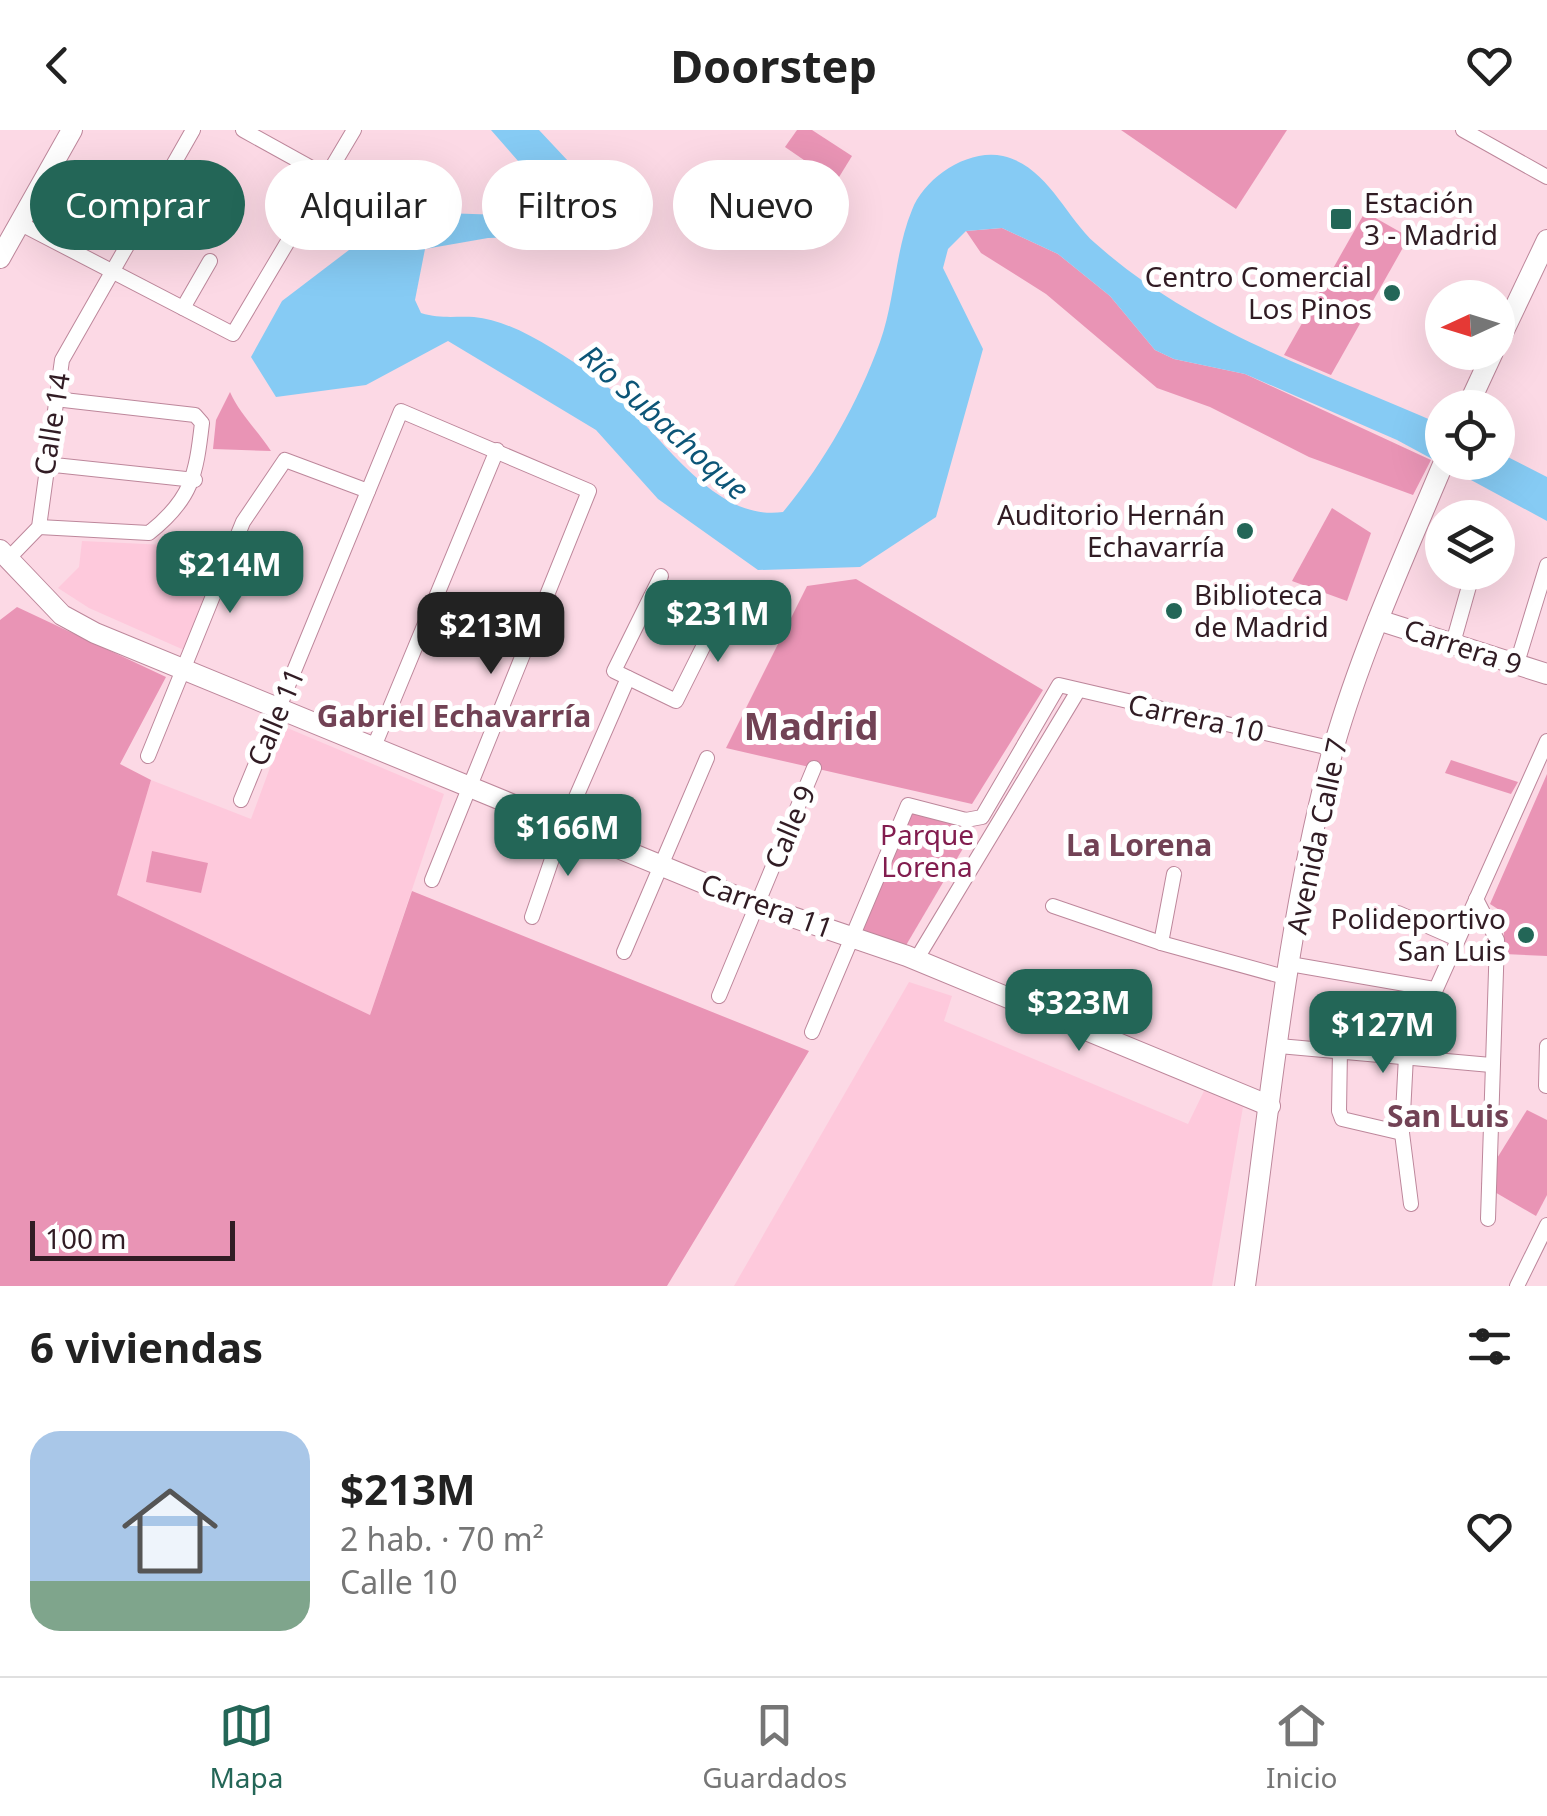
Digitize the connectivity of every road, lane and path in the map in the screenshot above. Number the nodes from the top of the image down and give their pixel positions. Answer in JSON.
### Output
{"nodes":[{"id":1,"x":72,"y":130,"type":"edge"},
{"id":2,"x":193,"y":130,"type":"edge"},
{"id":3,"x":243,"y":130,"type":"edge"},
{"id":4,"x":354,"y":130,"type":"edge"},
{"id":5,"x":1463,"y":130,"type":"edge"},
{"id":6,"x":300,"y":160,"type":"edge"},
{"id":7,"x":336,"y":160,"type":"edge"},
{"id":8,"x":1547,"y":177,"type":"edge"},
{"id":9,"x":10,"y":229,"type":"edge"},
{"id":10,"x":1547,"y":240,"type":"edge"},
{"id":11,"x":282,"y":250,"type":"edge"},
{"id":12,"x":0,"y":258,"type":"edge"},
{"id":13,"x":210,"y":262,"type":"dead end"},
{"id":14,"x":111,"y":271,"type":"junction"},
{"id":15,"x":1540,"y":273,"type":"edge"},
{"id":16,"x":183,"y":308,"type":"junction"},
{"id":17,"x":1515,"y":315,"type":"edge"},
{"id":18,"x":55,"y":399,"type":"junction"},
{"id":19,"x":497,"y":450,"type":"junction"},
{"id":20,"x":45,"y":464,"type":"junction"},
{"id":21,"x":195,"y":480,"type":"junction"},
{"id":22,"x":1437,"y":480,"type":"edge"},
{"id":23,"x":368,"y":491,"type":"junction"},
{"id":24,"x":39,"y":527,"type":"junction"},
{"id":25,"x":4,"y":554,"type":"edge"},
{"id":26,"x":1547,"y":566,"type":"edge"},
{"id":27,"x":661,"y":576,"type":"dead end"},
{"id":28,"x":1468,"y":590,"type":"edge"},
{"id":29,"x":722,"y":609,"type":"dead end"},
{"id":30,"x":1378,"y":620,"type":"junction"},
{"id":31,"x":1452,"y":644,"type":"junction"},
{"id":32,"x":1517,"y":664,"type":"junction"},
{"id":33,"x":185,"y":672,"type":"junction"},
{"id":34,"x":1547,"y":674,"type":"edge"},
{"id":35,"x":628,"y":678,"type":"junction"},
{"id":36,"x":1078,"y":691,"type":"junction"},
{"id":37,"x":279,"y":710,"type":"junction"},
{"id":38,"x":1547,"y":741,"type":"edge"},
{"id":39,"x":1334,"y":749,"type":"junction"},
{"id":40,"x":374,"y":750,"type":"junction"},
{"id":41,"x":148,"y":756,"type":"dead end"},
{"id":42,"x":707,"y":758,"type":"dead end"},
{"id":43,"x":814,"y":768,"type":"dead end"},
{"id":44,"x":470,"y":788,"type":"junction"},
{"id":45,"x":241,"y":800,"type":"dead end"},
{"id":46,"x":564,"y":826,"type":"junction"},
{"id":47,"x":661,"y":865,"type":"junction"},
{"id":48,"x":1174,"y":874,"type":"dead end"},
{"id":49,"x":432,"y":880,"type":"dead end"},
{"id":50,"x":1476,"y":900,"type":"junction"},
{"id":51,"x":758,"y":905,"type":"junction"},
{"id":52,"x":1053,"y":906,"type":"dead end"},
{"id":53,"x":1398,"y":913,"type":"dead end"},
{"id":54,"x":532,"y":917,"type":"dead end"},
{"id":55,"x":850,"y":936,"type":"junction"},
{"id":56,"x":1455,"y":938,"type":"junction"},
{"id":57,"x":1161,"y":943,"type":"junction"},
{"id":58,"x":624,"y":952,"type":"dead end"},
{"id":59,"x":916,"y":960,"type":"junction"},
{"id":60,"x":1289,"y":971,"type":"junction"},
{"id":61,"x":1434,"y":989,"type":"junction"},
{"id":62,"x":719,"y":996,"type":"dead end"},
{"id":63,"x":812,"y":1032,"type":"dead end"},
{"id":64,"x":1280,"y":1046,"type":"junction"},
{"id":65,"x":1547,"y":1046,"type":"edge"},
{"id":66,"x":1340,"y":1050,"type":"junction"},
{"id":67,"x":1406,"y":1056,"type":"junction"},
{"id":68,"x":1491,"y":1065,"type":"junction"},
{"id":69,"x":1546,"y":1086,"type":"edge"},
{"id":70,"x":1270,"y":1106,"type":"junction"},
{"id":71,"x":1402,"y":1133,"type":"junction"},
{"id":72,"x":1411,"y":1204,"type":"dead end"},
{"id":73,"x":1488,"y":1220,"type":"dead end"},
{"id":74,"x":1547,"y":1225,"type":"edge"},
{"id":75,"x":1245,"y":1286,"type":"edge"},
{"id":76,"x":1517,"y":1286,"type":"edge"}],
"edges":[{"from":1,"to":9,"type":"street"},
{"from":2,"to":14,"type":"street","name":"Calle 14"},
{"from":3,"to":6,"type":"street"},
{"from":4,"to":7,"type":"street"},
{"from":5,"to":8,"type":"street"},
{"from":9,"to":12,"type":"street"},
{"from":9,"to":14,"type":"street"},
{"from":10,"to":15,"type":"street"},
{"from":11,"to":16,"type":"street"},
{"from":13,"to":16,"type":"street"},
{"from":14,"to":16,"type":"street"},
{"from":14,"to":18,"type":"street","name":"Calle 14"},
{"from":15,"to":17,"type":"street"},
{"from":18,"to":20,"type":"street","name":"Calle 14"},
{"from":18,"to":21,"type":"street"},
{"from":19,"to":23,"type":"street","name":"Calle 11"},
{"from":19,"to":40,"type":"street"},
{"from":19,"to":44,"type":"street"},
{"from":20,"to":21,"type":"street"},
{"from":20,"to":24,"type":"street","name":"Calle 14"},
{"from":21,"to":24,"type":"street"},
{"from":22,"to":30,"type":"street","name":"Avenida Calle 7"},
{"from":23,"to":33,"type":"street"},
{"from":23,"to":37,"type":"street","name":"Calle 11"},
{"from":24,"to":25,"type":"street"},
{"from":25,"to":33,"type":"street","name":"Carrera 11"},
{"from":26,"to":32,"type":"street"},
{"from":27,"to":35,"type":"street"},
{"from":28,"to":31,"type":"street"},
{"from":29,"to":35,"type":"street"},
{"from":30,"to":31,"type":"street","name":"Carrera 9"},
{"from":30,"to":39,"type":"street","name":"Avenida Calle 7"},
{"from":31,"to":32,"type":"street","name":"Carrera 9"},
{"from":32,"to":34,"type":"street","name":"Carrera 9"},
{"from":33,"to":37,"type":"street","name":"Carrera 11"},
{"from":33,"to":41,"type":"street"},
{"from":35,"to":46,"type":"street"},
{"from":36,"to":39,"type":"street","name":"Carrera 10"},
{"from":36,"to":55,"type":"street","name":"Carrera 10"},
{"from":36,"to":59,"type":"street"},
{"from":37,"to":40,"type":"street","name":"Carrera 11"},
{"from":37,"to":45,"type":"street","name":"Calle 11"},
{"from":38,"to":50,"type":"street"},
{"from":39,"to":60,"type":"street","name":"Avenida Calle 7"},
{"from":40,"to":44,"type":"street","name":"Carrera 11"},
{"from":42,"to":47,"type":"street"},
{"from":43,"to":51,"type":"street","name":"Calle 9"},
{"from":44,"to":46,"type":"street","name":"Carrera 11"},
{"from":44,"to":49,"type":"street"},
{"from":46,"to":47,"type":"street","name":"Carrera 11"},
{"from":46,"to":54,"type":"street"},
{"from":47,"to":51,"type":"street","name":"Carrera 11"},
{"from":47,"to":58,"type":"street"},
{"from":48,"to":57,"type":"street"},
{"from":50,"to":56,"type":"street"},
{"from":50,"to":68,"type":"street"},
{"from":51,"to":55,"type":"street","name":"Carrera 11"},
{"from":51,"to":62,"type":"street","name":"Calle 9"},
{"from":52,"to":57,"type":"street"},
{"from":53,"to":56,"type":"street"},
{"from":55,"to":59,"type":"street","name":"Carrera 11"},
{"from":55,"to":63,"type":"street"},
{"from":56,"to":61,"type":"street"},
{"from":57,"to":60,"type":"street"},
{"from":59,"to":70,"type":"street","name":"Carrera 11"},
{"from":60,"to":61,"type":"street"},
{"from":60,"to":64,"type":"street","name":"Avenida Calle 7"},
{"from":61,"to":67,"type":"street"},
{"from":64,"to":66,"type":"street"},
{"from":64,"to":70,"type":"street","name":"Avenida Calle 7"},
{"from":65,"to":69,"type":"street"},
{"from":66,"to":67,"type":"street"},
{"from":66,"to":71,"type":"street"},
{"from":67,"to":68,"type":"street"},
{"from":67,"to":71,"type":"street"},
{"from":68,"to":73,"type":"street"},
{"from":70,"to":75,"type":"street","name":"Avenida Calle 7"},
{"from":71,"to":72,"type":"street"},
{"from":74,"to":76,"type":"street"}]}
